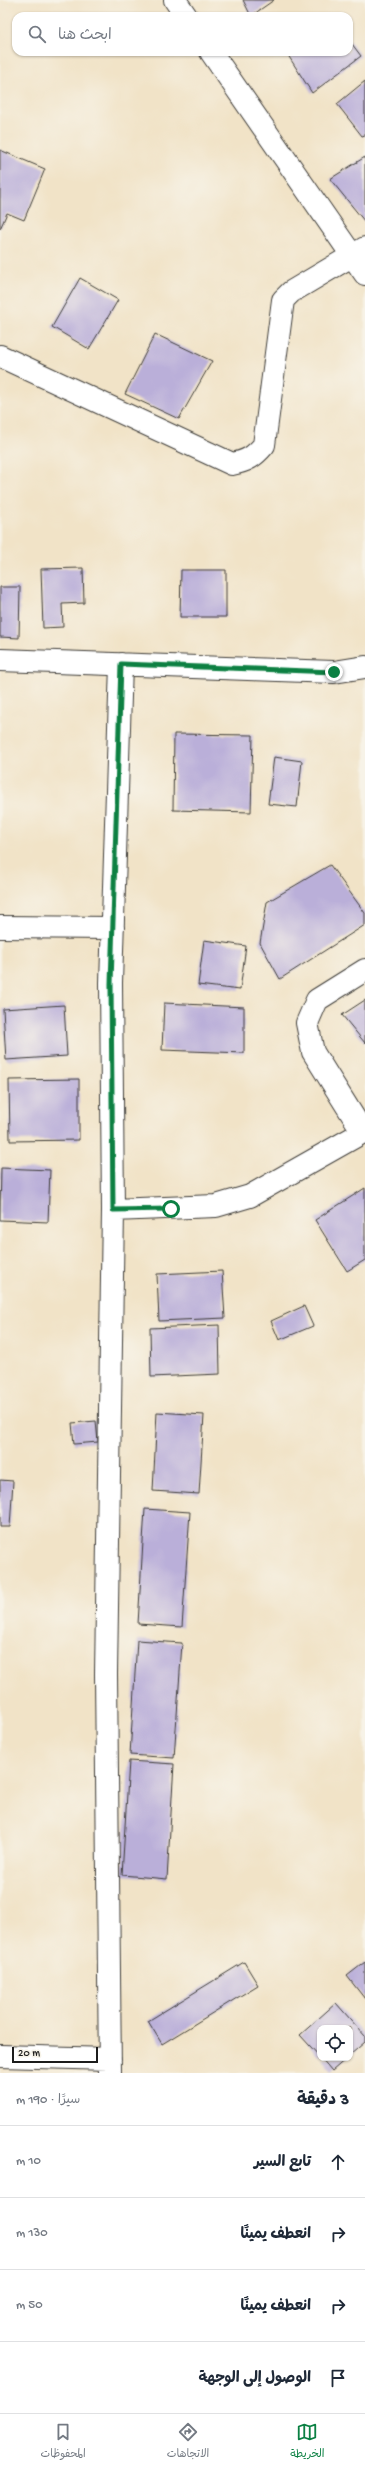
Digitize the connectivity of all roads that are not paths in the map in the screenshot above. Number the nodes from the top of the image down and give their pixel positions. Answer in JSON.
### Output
{"nodes":[{"id":1,"x":175,"y":0,"type":"edge"},
{"id":2,"x":183,"y":12,"type":"edge"},
{"id":3,"x":214,"y":56,"type":"edge"},
{"id":4,"x":359,"y":252,"type":"edge"},
{"id":5,"x":365,"y":274,"type":"edge"},
{"id":6,"x":0,"y":356,"type":"edge"},
{"id":7,"x":0,"y":660,"type":"edge"},
{"id":8,"x":121,"y":664,"type":"junction"},
{"id":9,"x":365,"y":667,"type":"edge"},
{"id":10,"x":0,"y":927,"type":"edge"},
{"id":11,"x":113,"y":928,"type":"junction"},
{"id":12,"x":365,"y":970,"type":"edge"},
{"id":13,"x":364,"y":1132,"type":"edge"},
{"id":14,"x":113,"y":1210,"type":"junction"},
{"id":15,"x":0,"y":2056,"type":"edge"},
{"id":16,"x":110,"y":2066,"type":"edge"}],
"edges":[{"from":1,"to":2,"type":"street"},
{"from":3,"to":4,"type":"street"},
{"from":4,"to":5,"type":"street"},
{"from":4,"to":6,"type":"street"},
{"from":7,"to":8,"type":"street"},
{"from":8,"to":9,"type":"street"},
{"from":8,"to":11,"type":"street"},
{"from":10,"to":11,"type":"street"},
{"from":11,"to":14,"type":"street"},
{"from":12,"to":13,"type":"street"},
{"from":13,"to":14,"type":"street"},
{"from":14,"to":16,"type":"street"},
{"from":15,"to":16,"type":"street"}]}
